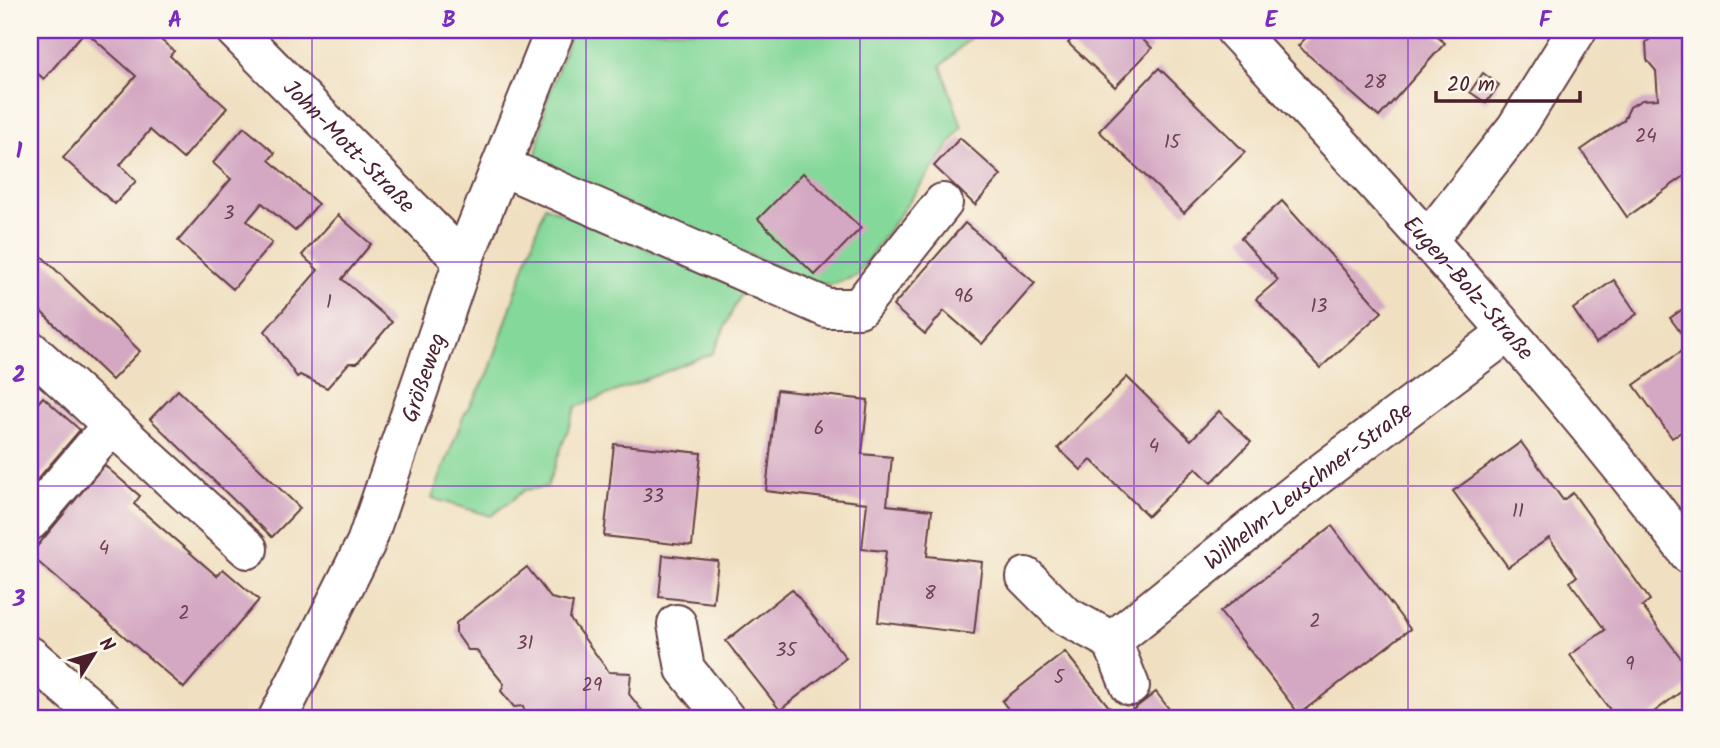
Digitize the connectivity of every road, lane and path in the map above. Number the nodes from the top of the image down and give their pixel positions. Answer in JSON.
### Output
{"nodes":[{"id":1,"x":235,"y":30,"type":"edge"},
{"id":2,"x":555,"y":30,"type":"edge"},
{"id":3,"x":1236,"y":30,"type":"edge"},
{"id":4,"x":1577,"y":30,"type":"edge"},
{"id":5,"x":501,"y":166,"type":"junction"},
{"id":6,"x":943,"y":203,"type":"dead end"},
{"id":7,"x":1427,"y":241,"type":"junction"},
{"id":8,"x":463,"y":261,"type":"junction"},
{"id":9,"x":1507,"y":333,"type":"junction"},
{"id":10,"x":30,"y":350,"type":"edge"},
{"id":11,"x":111,"y":426,"type":"junction"},
{"id":12,"x":30,"y":520,"type":"edge"},
{"id":13,"x":248,"y":549,"type":"dead end"},
{"id":14,"x":1690,"y":555,"type":"edge"},
{"id":15,"x":1026,"y":577,"type":"dead end"},
{"id":16,"x":677,"y":624,"type":"dead end"},
{"id":17,"x":1112,"y":641,"type":"junction"},
{"id":18,"x":30,"y":656,"type":"edge"},
{"id":19,"x":1130,"y":686,"type":"dead end"},
{"id":20,"x":102,"y":718,"type":"edge"},
{"id":21,"x":278,"y":718,"type":"edge"},
{"id":22,"x":725,"y":718,"type":"edge"}],
"edges":[{"from":1,"to":8,"type":"street","name":"John-Mott-Straße"},
{"from":2,"to":5,"type":"street","name":"Größeweg"},
{"from":3,"to":7,"type":"street","name":"Eugen-Bolz-Straße"},
{"from":4,"to":7,"type":"street"},
{"from":5,"to":6,"type":"street"},
{"from":5,"to":8,"type":"street","name":"Größeweg"},
{"from":7,"to":9,"type":"street","name":"Eugen-Bolz-Straße"},
{"from":8,"to":21,"type":"street","name":"Größeweg"},
{"from":9,"to":14,"type":"street","name":"Eugen-Bolz-Straße"},
{"from":9,"to":17,"type":"street","name":"Wilhelm-Leuschner-Straße"},
{"from":10,"to":11,"type":"street"},
{"from":11,"to":12,"type":"street"},
{"from":11,"to":13,"type":"street"},
{"from":15,"to":17,"type":"street"},
{"from":16,"to":22,"type":"street"},
{"from":17,"to":19,"type":"street"},
{"from":18,"to":20,"type":"street"}]}
